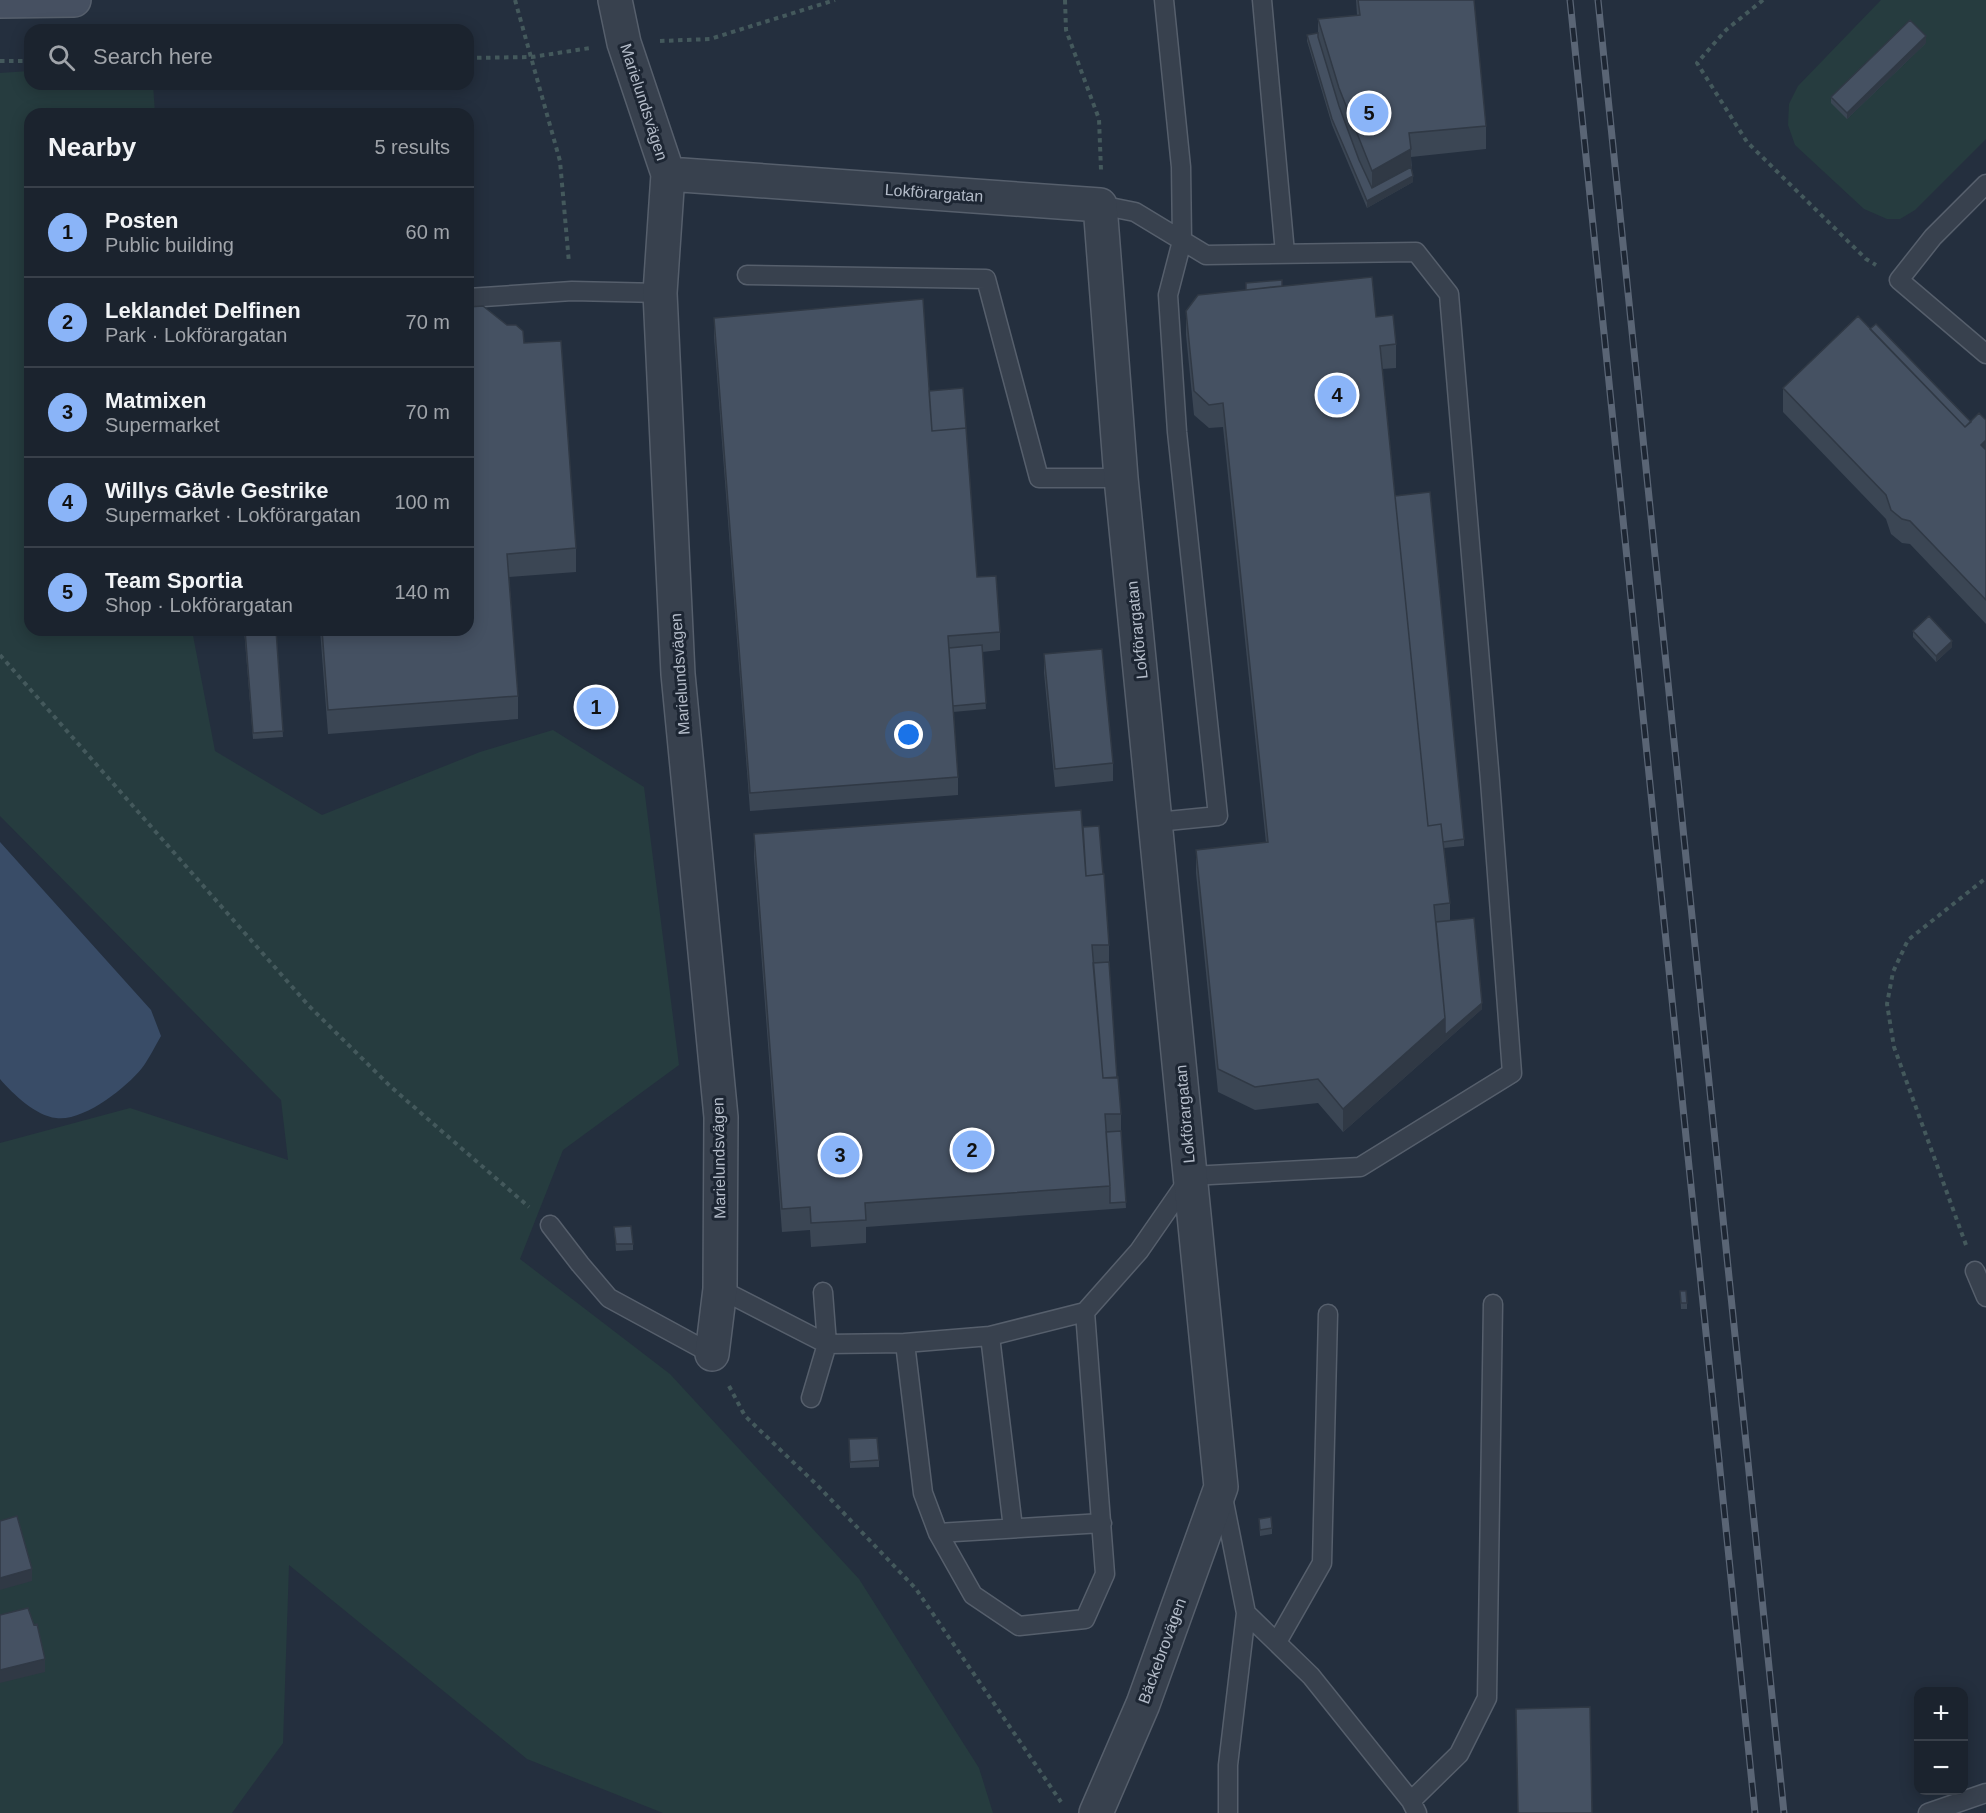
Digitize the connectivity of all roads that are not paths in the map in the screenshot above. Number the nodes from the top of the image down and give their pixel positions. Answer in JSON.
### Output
{"nodes":[{"id":1,"x":74,"y":0,"type":"edge"},
{"id":2,"x":615,"y":0,"type":"edge"},
{"id":3,"x":1164,"y":0,"type":"edge"},
{"id":4,"x":1262,"y":0,"type":"edge"},
{"id":5,"x":0,"y":1,"type":"edge"},
{"id":6,"x":668,"y":174,"type":"junction"},
{"id":7,"x":1986,"y":184,"type":"edge"},
{"id":8,"x":1100,"y":205,"type":"junction"},
{"id":9,"x":1182,"y":240,"type":"junction"},
{"id":10,"x":1285,"y":252,"type":"junction"},
{"id":11,"x":747,"y":275,"type":"dead end"},
{"id":12,"x":660,"y":293,"type":"junction"},
{"id":13,"x":474,"y":298,"type":"edge"},
{"id":14,"x":1986,"y":354,"type":"edge"},
{"id":15,"x":1121,"y":478,"type":"junction"},
{"id":16,"x":1157,"y":822,"type":"junction"},
{"id":17,"x":1191,"y":1176,"type":"junction"},
{"id":18,"x":550,"y":1225,"type":"road end"},
{"id":19,"x":1975,"y":1271,"type":"road end"},
{"id":20,"x":720,"y":1289,"type":"junction"},
{"id":21,"x":824,"y":1292,"type":"dead end"},
{"id":22,"x":1986,"y":1297,"type":"edge"},
{"id":23,"x":1493,"y":1304,"type":"dead end"},
{"id":24,"x":1085,"y":1312,"type":"junction"},
{"id":25,"x":1328,"y":1314,"type":"dead end"},
{"id":26,"x":990,"y":1336,"type":"junction"},
{"id":27,"x":905,"y":1343,"type":"junction"},
{"id":28,"x":827,"y":1344,"type":"junction"},
{"id":29,"x":712,"y":1354,"type":"joint"},
{"id":30,"x":811,"y":1398,"type":"dead end"},
{"id":31,"x":1221,"y":1487,"type":"junction"},
{"id":32,"x":1102,"y":1523,"type":"junction"},
{"id":33,"x":1013,"y":1528,"type":"junction"},
{"id":34,"x":938,"y":1533,"type":"junction"},
{"id":35,"x":1246,"y":1612,"type":"junction"},
{"id":36,"x":1277,"y":1642,"type":"junction"},
{"id":37,"x":1986,"y":1792,"type":"edge"},
{"id":38,"x":1414,"y":1807,"type":"edge"},
{"id":39,"x":1096,"y":1813,"type":"edge"},
{"id":40,"x":1228,"y":1813,"type":"edge"},
{"id":41,"x":1928,"y":1813,"type":"edge"}],
"edges":[{"from":1,"to":5,"type":"main road"},
{"from":2,"to":6,"type":"street","name":"Marielundsvägen"},
{"from":3,"to":9,"type":"lane"},
{"from":4,"to":10,"type":"lane"},
{"from":6,"to":8,"type":"street","name":"Lokförargatan"},
{"from":6,"to":12,"type":"street","name":"Marielundsvägen"},
{"from":7,"to":14,"type":"lane"},
{"from":8,"to":9,"type":"lane"},
{"from":8,"to":15,"type":"street","name":"Lokförargatan"},
{"from":9,"to":10,"type":"lane"},
{"from":9,"to":16,"type":"lane"},
{"from":10,"to":17,"type":"lane"},
{"from":11,"to":15,"type":"lane"},
{"from":12,"to":13,"type":"lane"},
{"from":12,"to":20,"type":"street","name":"Marielundsvägen"},
{"from":15,"to":16,"type":"street","name":"Lokförargatan"},
{"from":16,"to":17,"type":"street","name":"Lokförargatan"},
{"from":17,"to":24,"type":"lane"},
{"from":17,"to":31,"type":"street","name":"Lokförargatan"},
{"from":18,"to":29,"type":"lane"},
{"from":19,"to":22,"type":"lane"},
{"from":20,"to":28,"type":"lane"},
{"from":20,"to":29,"type":"street","name":"Marielundsvägen"},
{"from":21,"to":28,"type":"lane"},
{"from":23,"to":38,"type":"lane"},
{"from":24,"to":26,"type":"lane"},
{"from":24,"to":32,"type":"lane"},
{"from":25,"to":36,"type":"lane"},
{"from":26,"to":27,"type":"lane"},
{"from":26,"to":33,"type":"lane"},
{"from":27,"to":28,"type":"lane"},
{"from":27,"to":34,"type":"lane"},
{"from":28,"to":30,"type":"lane"},
{"from":31,"to":35,"type":"lane"},
{"from":31,"to":39,"type":"street","name":"Bäckebrovägen"},
{"from":32,"to":33,"type":"lane"},
{"from":32,"to":34,"type":"lane"},
{"from":33,"to":34,"type":"lane"},
{"from":35,"to":36,"type":"lane"},
{"from":35,"to":40,"type":"lane"},
{"from":36,"to":38,"type":"lane"},
{"from":37,"to":41,"type":"lane"}]}
